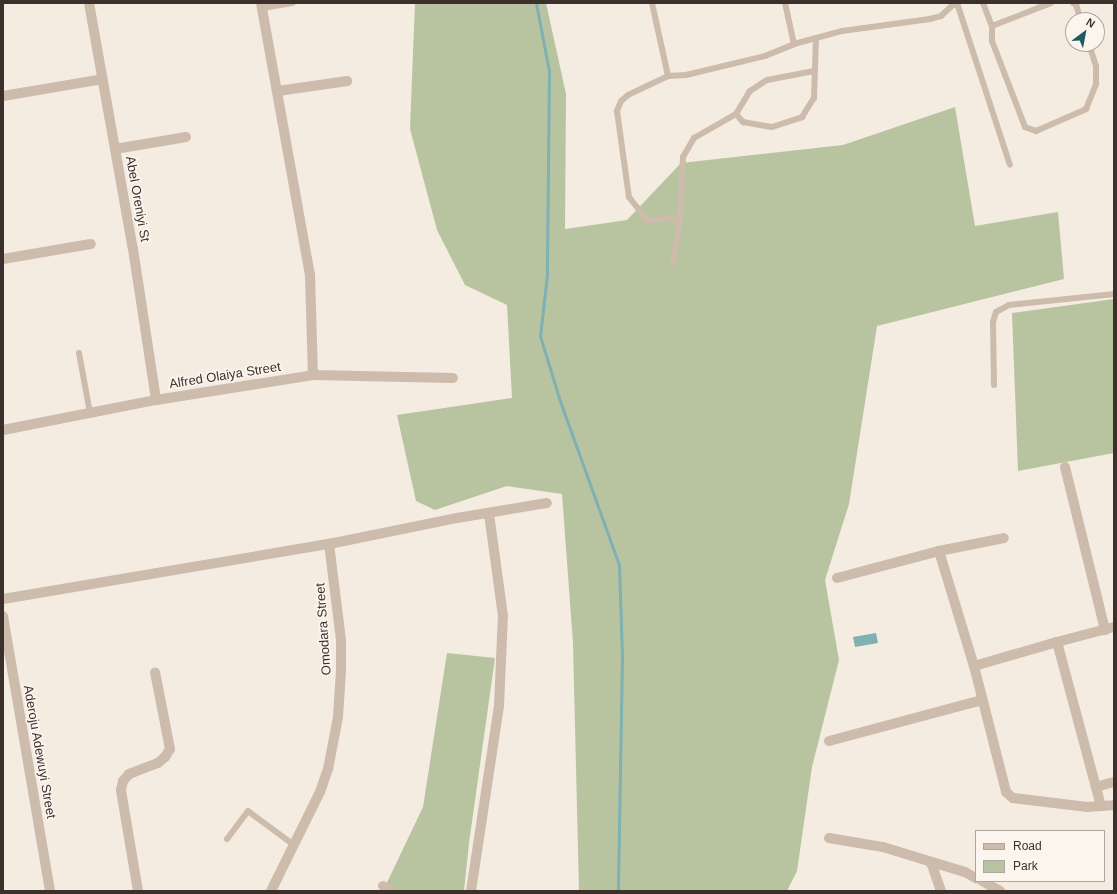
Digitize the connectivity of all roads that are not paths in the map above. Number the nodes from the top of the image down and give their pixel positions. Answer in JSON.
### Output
{"nodes":[{"id":1,"x":89,"y":3,"type":"edge"},
{"id":2,"x":293,"y":3,"type":"edge"},
{"id":3,"x":652,"y":3,"type":"edge"},
{"id":4,"x":785,"y":3,"type":"edge"},
{"id":5,"x":956,"y":3,"type":"edge"},
{"id":6,"x":983,"y":3,"type":"edge"},
{"id":7,"x":1051,"y":3,"type":"edge"},
{"id":8,"x":1073,"y":3,"type":"edge"},
{"id":9,"x":262,"y":6,"type":"edge"},
{"id":10,"x":1078,"y":12,"type":"edge"},
{"id":11,"x":992,"y":26,"type":"junction"},
{"id":12,"x":816,"y":38,"type":"junction"},
{"id":13,"x":794,"y":44,"type":"junction"},
{"id":14,"x":1092,"y":52,"type":"edge"},
{"id":15,"x":814,"y":71,"type":"junction"},
{"id":16,"x":668,"y":76,"type":"junction"},
{"id":17,"x":103,"y":80,"type":"junction"},
{"id":18,"x":347,"y":81,"type":"dead end"},
{"id":19,"x":278,"y":91,"type":"junction"},
{"id":20,"x":3,"y":96,"type":"edge"},
{"id":21,"x":736,"y":114,"type":"junction"},
{"id":22,"x":186,"y":137,"type":"dead end"},
{"id":23,"x":115,"y":149,"type":"junction"},
{"id":24,"x":1010,"y":165,"type":"dead end"},
{"id":25,"x":680,"y":218,"type":"junction"},
{"id":26,"x":91,"y":244,"type":"dead end"},
{"id":27,"x":3,"y":259,"type":"edge"},
{"id":28,"x":673,"y":262,"type":"dead end"},
{"id":29,"x":1114,"y":294,"type":"edge"},
{"id":30,"x":79,"y":353,"type":"dead end"},
{"id":31,"x":313,"y":375,"type":"junction"},
{"id":32,"x":453,"y":378,"type":"dead end"},
{"id":33,"x":994,"y":385,"type":"dead end"},
{"id":34,"x":156,"y":400,"type":"junction"},
{"id":35,"x":90,"y":413,"type":"junction"},
{"id":36,"x":3,"y":430,"type":"edge"},
{"id":37,"x":1065,"y":467,"type":"dead end"},
{"id":38,"x":547,"y":503,"type":"dead end"},
{"id":39,"x":488,"y":514,"type":"junction"},
{"id":40,"x":1004,"y":538,"type":"dead end"},
{"id":41,"x":328,"y":544,"type":"junction"},
{"id":42,"x":939,"y":551,"type":"junction"},
{"id":43,"x":837,"y":578,"type":"dead end"},
{"id":44,"x":3,"y":599,"type":"edge"},
{"id":45,"x":3,"y":616,"type":"edge"},
{"id":46,"x":1110,"y":629,"type":"edge"},
{"id":47,"x":1057,"y":642,"type":"junction"},
{"id":48,"x":974,"y":666,"type":"junction"},
{"id":49,"x":155,"y":672,"type":"dead end"},
{"id":50,"x":982,"y":700,"type":"junction"},
{"id":51,"x":829,"y":741,"type":"dead end"},
{"id":52,"x":1114,"y":782,"type":"edge"},
{"id":53,"x":1096,"y":787,"type":"junction"},
{"id":54,"x":1114,"y":805,"type":"edge"},
{"id":55,"x":1101,"y":806,"type":"junction"},
{"id":56,"x":227,"y":838,"type":"dead end"},
{"id":57,"x":829,"y":838,"type":"dead end"},
{"id":58,"x":294,"y":845,"type":"junction"},
{"id":59,"x":931,"y":862,"type":"junction"},
{"id":60,"x":975,"y":877,"type":"edge"},
{"id":61,"x":984,"y":882,"type":"edge"},
{"id":62,"x":50,"y":891,"type":"edge"},
{"id":63,"x":138,"y":891,"type":"edge"},
{"id":64,"x":271,"y":891,"type":"edge"},
{"id":65,"x":471,"y":891,"type":"edge"},
{"id":66,"x":941,"y":891,"type":"edge"},
{"id":67,"x":1000,"y":891,"type":"edge"}],
"edges":[{"from":1,"to":17,"type":"street","name":"Abel Oreniyi St"},
{"from":2,"to":9,"type":"lane"},
{"from":3,"to":16,"type":"lane"},
{"from":4,"to":13,"type":"lane"},
{"from":5,"to":12,"type":"lane"},
{"from":5,"to":24,"type":"lane"},
{"from":6,"to":11,"type":"lane"},
{"from":7,"to":11,"type":"lane"},
{"from":8,"to":10,"type":"lane"},
{"from":9,"to":19,"type":"street"},
{"from":11,"to":14,"type":"lane"},
{"from":12,"to":13,"type":"lane"},
{"from":12,"to":15,"type":"lane"},
{"from":13,"to":16,"type":"lane"},
{"from":15,"to":21,"type":"lane"},
{"from":15,"to":21,"type":"lane"},
{"from":16,"to":25,"type":"lane"},
{"from":17,"to":20,"type":"street"},
{"from":17,"to":23,"type":"street","name":"Abel Oreniyi St"},
{"from":18,"to":19,"type":"street"},
{"from":19,"to":31,"type":"street"},
{"from":21,"to":25,"type":"lane"},
{"from":22,"to":23,"type":"street"},
{"from":23,"to":34,"type":"street","name":"Abel Oreniyi St"},
{"from":25,"to":28,"type":"lane"},
{"from":26,"to":27,"type":"street"},
{"from":29,"to":33,"type":"lane"},
{"from":30,"to":35,"type":"lane"},
{"from":31,"to":32,"type":"street","name":"Alfred Olaiya Street"},
{"from":31,"to":34,"type":"street","name":"Alfred Olaiya Street"},
{"from":34,"to":35,"type":"street","name":"Alfred Olaiya Street"},
{"from":35,"to":36,"type":"street","name":"Alfred Olaiya Street"},
{"from":37,"to":46,"type":"street"},
{"from":38,"to":39,"type":"street"},
{"from":39,"to":41,"type":"street"},
{"from":39,"to":65,"type":"street"},
{"from":40,"to":42,"type":"street"},
{"from":41,"to":44,"type":"street"},
{"from":41,"to":58,"type":"street","name":"Omodara Street"},
{"from":42,"to":43,"type":"street"},
{"from":42,"to":48,"type":"street"},
{"from":45,"to":62,"type":"street","name":"Aderoju Adewuyi Street"},
{"from":46,"to":47,"type":"street"},
{"from":47,"to":48,"type":"street"},
{"from":47,"to":53,"type":"street"},
{"from":48,"to":50,"type":"street"},
{"from":49,"to":63,"type":"street"},
{"from":50,"to":51,"type":"street"},
{"from":50,"to":55,"type":"street"},
{"from":52,"to":53,"type":"street"},
{"from":53,"to":55,"type":"street"},
{"from":54,"to":55,"type":"street"},
{"from":56,"to":58,"type":"lane"},
{"from":57,"to":59,"type":"street"},
{"from":58,"to":64,"type":"street","name":"Omodara Street"},
{"from":59,"to":60,"type":"street"},
{"from":59,"to":66,"type":"street"},
{"from":61,"to":67,"type":"street"}]}
